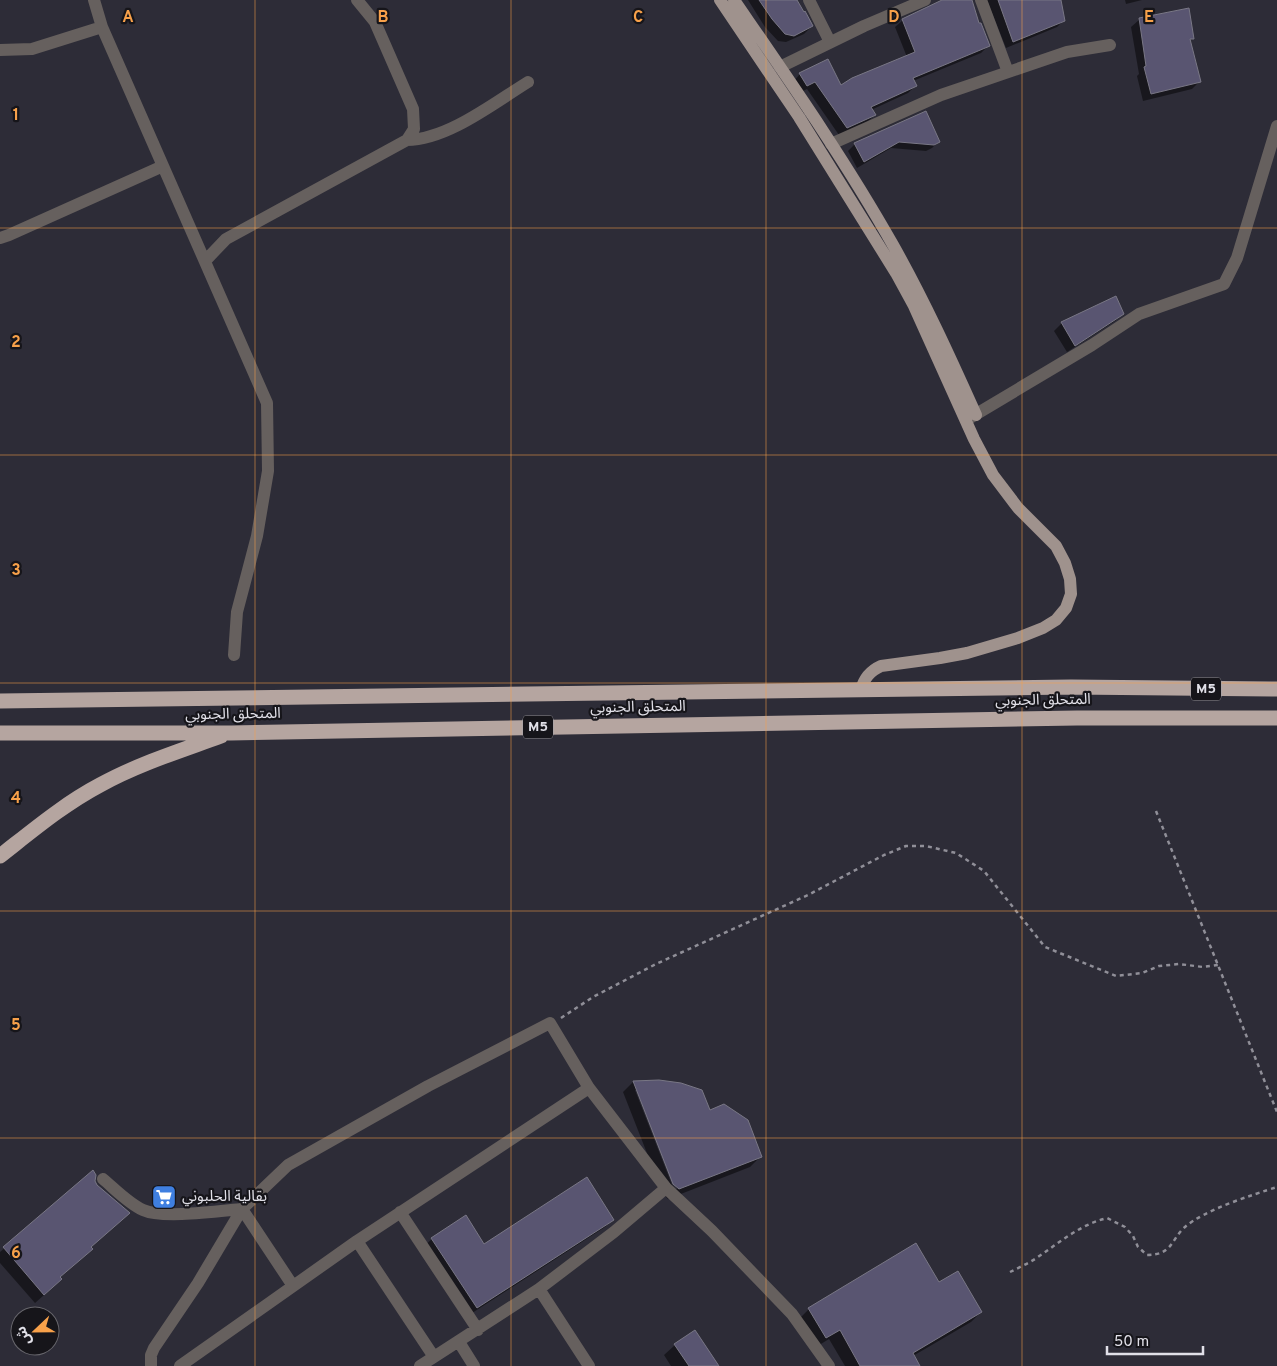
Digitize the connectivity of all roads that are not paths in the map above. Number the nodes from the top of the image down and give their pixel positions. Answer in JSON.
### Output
{"nodes":[{"id":1,"x":94,"y":0,"type":"edge"},
{"id":2,"x":358,"y":0,"type":"edge"},
{"id":3,"x":720,"y":0,"type":"edge"},
{"id":4,"x":734,"y":0,"type":"edge"},
{"id":5,"x":809,"y":0,"type":"edge"},
{"id":6,"x":925,"y":0,"type":"edge"},
{"id":7,"x":981,"y":0,"type":"edge"},
{"id":8,"x":102,"y":27,"type":"junction"},
{"id":9,"x":830,"y":42,"type":"junction"},
{"id":10,"x":1110,"y":45,"type":"dead end"},
{"id":11,"x":0,"y":50,"type":"edge"},
{"id":12,"x":780,"y":67,"type":"junction"},
{"id":13,"x":1008,"y":72,"type":"junction"},
{"id":14,"x":528,"y":82,"type":"dead end"},
{"id":15,"x":1277,"y":126,"type":"edge"},
{"id":16,"x":407,"y":140,"type":"junction"},
{"id":17,"x":831,"y":144,"type":"junction"},
{"id":18,"x":163,"y":166,"type":"junction"},
{"id":19,"x":0,"y":238,"type":"edge"},
{"id":20,"x":204,"y":261,"type":"junction"},
{"id":21,"x":971,"y":418,"type":"junction"},
{"id":22,"x":234,"y":655,"type":"dead end"},
{"id":23,"x":1277,"y":689,"type":"edge"},
{"id":24,"x":861,"y":690,"type":"junction"},
{"id":25,"x":0,"y":701,"type":"edge"},
{"id":26,"x":1277,"y":718,"type":"edge"},
{"id":27,"x":0,"y":733,"type":"edge"},
{"id":28,"x":231,"y":733,"type":"junction"},
{"id":29,"x":0,"y":856,"type":"edge"},
{"id":30,"x":589,"y":1088,"type":"junction"},
{"id":31,"x":103,"y":1179,"type":"dead end"},
{"id":32,"x":666,"y":1188,"type":"junction"},
{"id":33,"x":242,"y":1209,"type":"junction"},
{"id":34,"x":400,"y":1212,"type":"junction"},
{"id":35,"x":357,"y":1241,"type":"junction"},
{"id":36,"x":293,"y":1286,"type":"junction"},
{"id":37,"x":539,"y":1289,"type":"junction"},
{"id":38,"x":478,"y":1330,"type":"junction"},
{"id":39,"x":459,"y":1342,"type":"junction"},
{"id":40,"x":434,"y":1357,"type":"junction"},
{"id":41,"x":151,"y":1366,"type":"edge"},
{"id":42,"x":180,"y":1366,"type":"edge"},
{"id":43,"x":420,"y":1366,"type":"edge"},
{"id":44,"x":474,"y":1366,"type":"edge"},
{"id":45,"x":589,"y":1366,"type":"edge"},
{"id":46,"x":829,"y":1366,"type":"edge"}],
"edges":[{"from":1,"to":8,"type":"street"},
{"from":2,"to":16,"type":"street"},
{"from":3,"to":21,"type":"main road"},
{"from":4,"to":12,"type":"main road"},
{"from":5,"to":9,"type":"street"},
{"from":6,"to":9,"type":"street"},
{"from":7,"to":13,"type":"street"},
{"from":8,"to":11,"type":"street"},
{"from":8,"to":18,"type":"street"},
{"from":9,"to":12,"type":"street"},
{"from":10,"to":13,"type":"street"},
{"from":12,"to":17,"type":"main road"},
{"from":13,"to":17,"type":"street"},
{"from":14,"to":16,"type":"street"},
{"from":15,"to":21,"type":"street"},
{"from":16,"to":20,"type":"street"},
{"from":17,"to":21,"type":"main road"},
{"from":18,"to":19,"type":"street"},
{"from":18,"to":20,"type":"street"},
{"from":20,"to":22,"type":"street"},
{"from":21,"to":24,"type":"main road"},
{"from":23,"to":24,"type":"highway","name":"المتحلق الجنوبي","number":"M5"},
{"from":24,"to":25,"type":"highway","name":"المتحلق الجنوبي","number":"M5"},
{"from":26,"to":28,"type":"highway","name":"المتحلق الجنوبي","number":"M5"},
{"from":27,"to":28,"type":"highway","name":"المتحلق الجنوبي","number":"M5"},
{"from":28,"to":29,"type":"highway"},
{"from":30,"to":32,"type":"street"},
{"from":30,"to":33,"type":"street"},
{"from":30,"to":34,"type":"street"},
{"from":31,"to":33,"type":"street"},
{"from":32,"to":37,"type":"street"},
{"from":32,"to":46,"type":"street"},
{"from":33,"to":36,"type":"street"},
{"from":33,"to":41,"type":"street"},
{"from":34,"to":35,"type":"street"},
{"from":34,"to":38,"type":"street"},
{"from":35,"to":36,"type":"street"},
{"from":35,"to":40,"type":"street"},
{"from":36,"to":42,"type":"street"},
{"from":37,"to":38,"type":"street"},
{"from":37,"to":45,"type":"street"},
{"from":38,"to":39,"type":"street"},
{"from":39,"to":40,"type":"street"},
{"from":39,"to":44,"type":"street"},
{"from":40,"to":43,"type":"street"}]}
